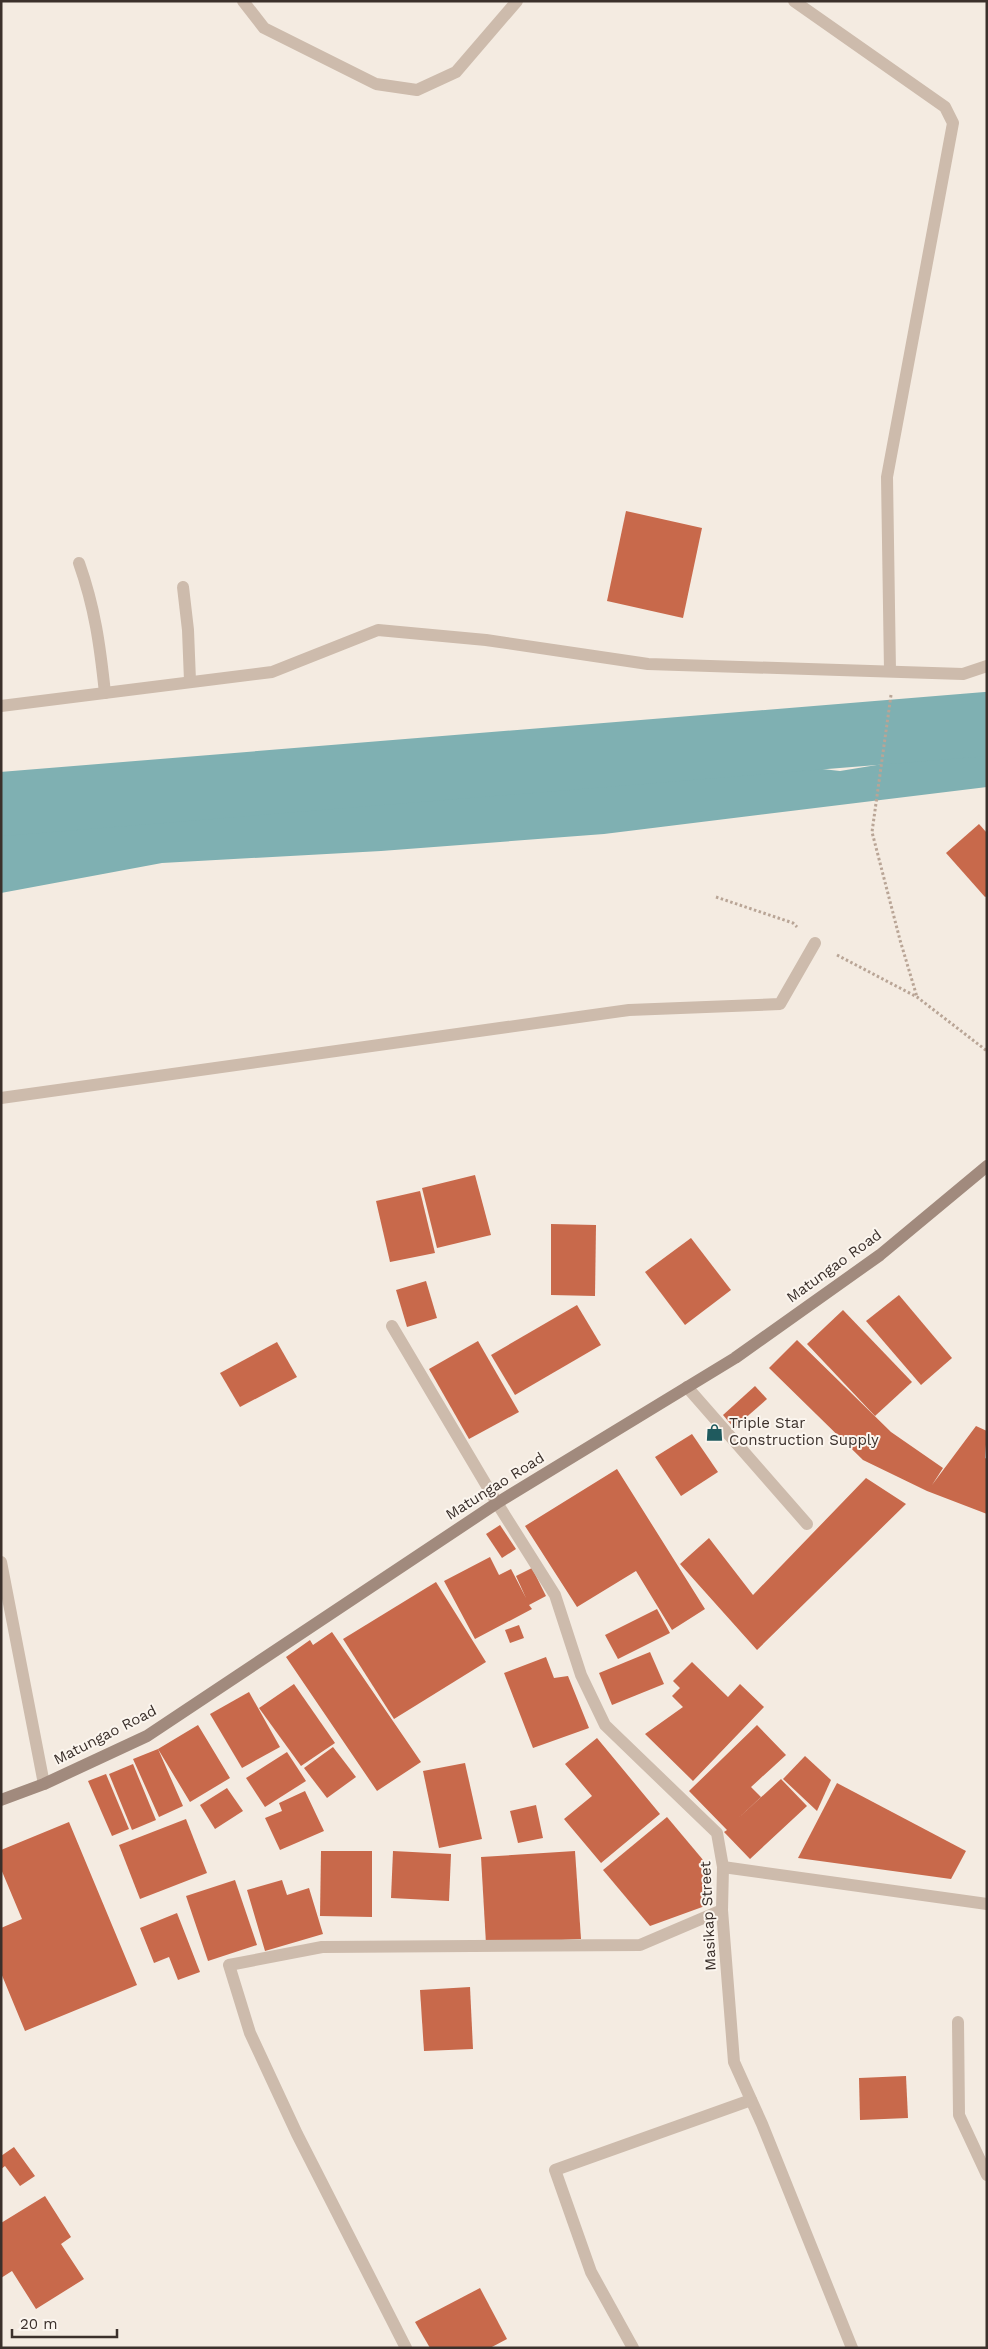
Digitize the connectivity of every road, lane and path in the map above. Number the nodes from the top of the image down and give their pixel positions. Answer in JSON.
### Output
{"nodes":[{"id":1,"x":243,"y":1,"type":"edge"},
{"id":2,"x":517,"y":1,"type":"edge"},
{"id":3,"x":794,"y":1,"type":"edge"},
{"id":4,"x":79,"y":563,"type":"dead end"},
{"id":5,"x":183,"y":587,"type":"dead end"},
{"id":6,"x":987,"y":666,"type":"edge"},
{"id":7,"x":890,"y":671,"type":"junction"},
{"id":8,"x":190,"y":681,"type":"junction"},
{"id":9,"x":104,"y":693,"type":"junction"},
{"id":10,"x":891,"y":695,"type":"dead end"},
{"id":11,"x":1,"y":706,"type":"edge"},
{"id":12,"x":716,"y":897,"type":"dead end"},
{"id":13,"x":815,"y":943,"type":"junction"},
{"id":14,"x":917,"y":997,"type":"junction"},
{"id":15,"x":987,"y":1051,"type":"edge"},
{"id":16,"x":1,"y":1098,"type":"edge"},
{"id":17,"x":987,"y":1166,"type":"edge"},
{"id":18,"x":392,"y":1326,"type":"dead end"},
{"id":19,"x":686,"y":1387,"type":"junction"},
{"id":20,"x":497,"y":1503,"type":"junction"},
{"id":21,"x":807,"y":1524,"type":"dead end"},
{"id":22,"x":1,"y":1562,"type":"edge"},
{"id":23,"x":44,"y":1784,"type":"junction"},
{"id":24,"x":1,"y":1800,"type":"edge"},
{"id":25,"x":723,"y":1867,"type":"junction"},
{"id":26,"x":987,"y":1904,"type":"edge"},
{"id":27,"x":722,"y":1910,"type":"junction"},
{"id":28,"x":958,"y":2022,"type":"dead end"},
{"id":29,"x":751,"y":2100,"type":"junction"},
{"id":30,"x":987,"y":2175,"type":"edge"},
{"id":31,"x":406,"y":2348,"type":"edge"},
{"id":32,"x":633,"y":2348,"type":"edge"},
{"id":33,"x":852,"y":2348,"type":"edge"}],
"edges":[{"from":1,"to":2,"type":"street"},
{"from":3,"to":7,"type":"street"},
{"from":4,"to":9,"type":"street"},
{"from":5,"to":8,"type":"street"},
{"from":6,"to":7,"type":"street"},
{"from":7,"to":8,"type":"street"},
{"from":8,"to":9,"type":"street"},
{"from":9,"to":11,"type":"street"},
{"from":10,"to":14,"type":"path"},
{"from":12,"to":13,"type":"path"},
{"from":13,"to":14,"type":"path"},
{"from":13,"to":16,"type":"street"},
{"from":14,"to":15,"type":"path"},
{"from":17,"to":19,"type":"main road","name":"Matungao Road"},
{"from":18,"to":20,"type":"street","name":"Masikap Street"},
{"from":19,"to":20,"type":"main road","name":"Matungao Road"},
{"from":19,"to":21,"type":"street"},
{"from":20,"to":23,"type":"main road","name":"Matungao Road"},
{"from":20,"to":25,"type":"street","name":"Masikap Street"},
{"from":22,"to":23,"type":"street"},
{"from":23,"to":24,"type":"main road","name":"Matungao Road"},
{"from":25,"to":26,"type":"street"},
{"from":25,"to":27,"type":"street","name":"Masikap Street"},
{"from":27,"to":29,"type":"street","name":"Masikap Street"},
{"from":27,"to":31,"type":"street"},
{"from":28,"to":30,"type":"street"},
{"from":29,"to":32,"type":"street"},
{"from":29,"to":33,"type":"street","name":"Masikap Street"}]}
